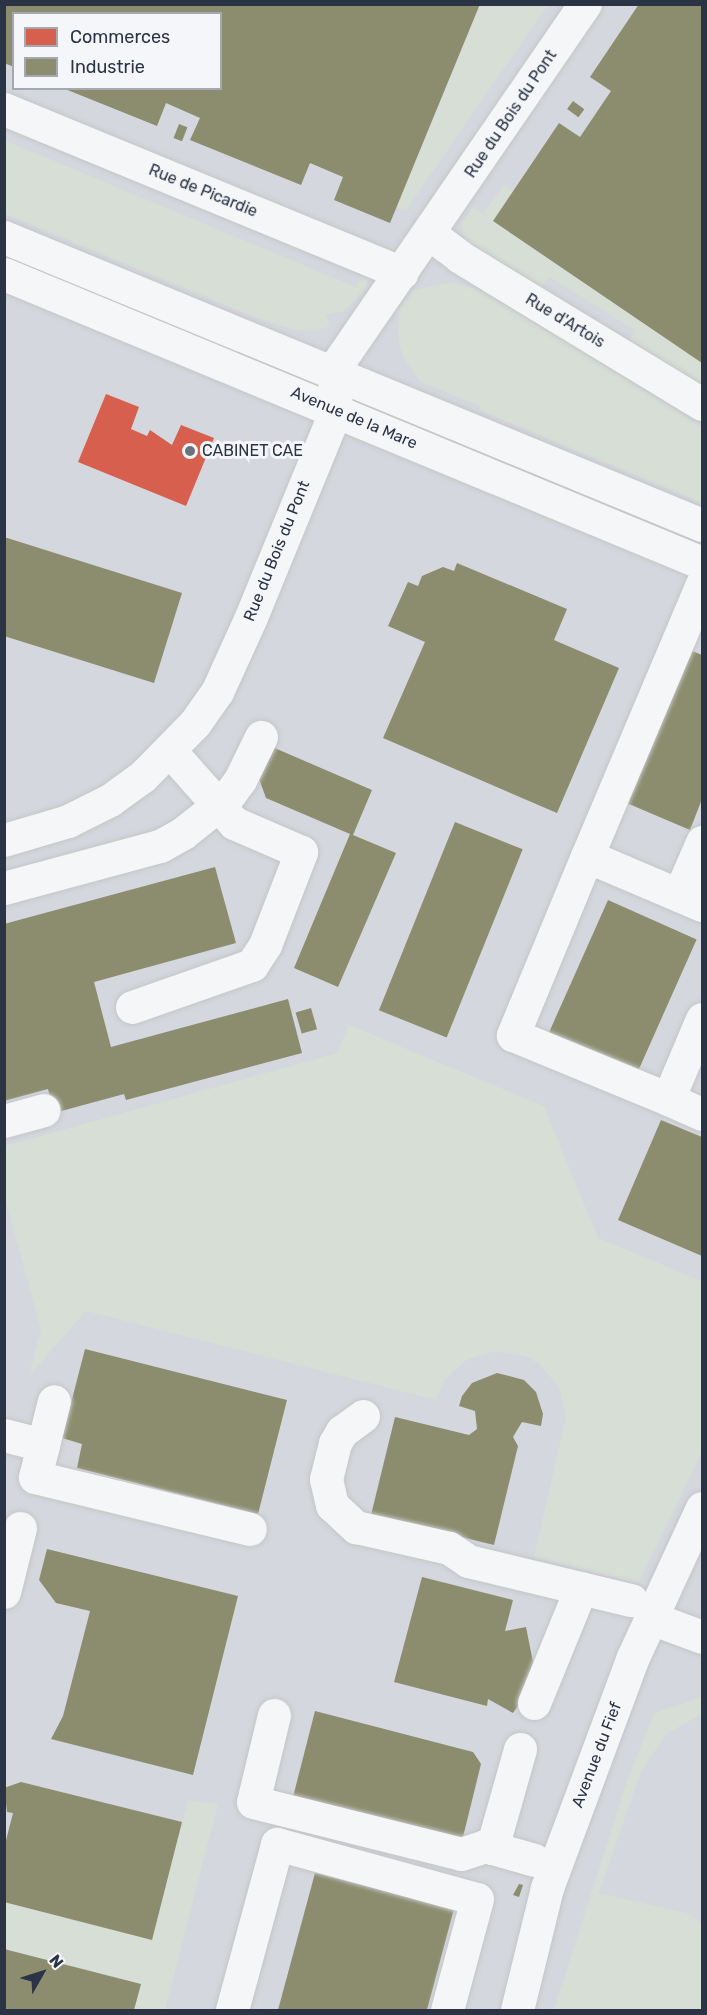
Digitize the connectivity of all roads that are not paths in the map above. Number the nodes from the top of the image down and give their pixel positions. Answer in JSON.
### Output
{"nodes":[{"id":1,"x":585,"y":4,"type":"edge"},
{"id":2,"x":4,"y":109,"type":"edge"},
{"id":3,"x":430,"y":234,"type":"junction"},
{"id":4,"x":4,"y":237,"type":"edge"},
{"id":5,"x":401,"y":273,"type":"junction"},
{"id":6,"x":4,"y":274,"type":"edge"},
{"id":7,"x":334,"y":373,"type":"junction"},
{"id":8,"x":702,"y":404,"type":"edge"},
{"id":9,"x":336,"y":410,"type":"junction"},
{"id":10,"x":702,"y":525,"type":"edge"},
{"id":11,"x":702,"y":563,"type":"edge"},
{"id":12,"x":699,"y":604,"type":"edge"},
{"id":13,"x":261,"y":737,"type":"dead end"},
{"id":14,"x":170,"y":751,"type":"junction"},
{"id":15,"x":217,"y":807,"type":"junction"},
{"id":16,"x":52,"y":826,"type":"junction"},
{"id":17,"x":4,"y":840,"type":"edge"},
{"id":18,"x":702,"y":842,"type":"edge"},
{"id":19,"x":587,"y":855,"type":"junction"},
{"id":20,"x":65,"y":872,"type":"junction"},
{"id":21,"x":4,"y":888,"type":"edge"},
{"id":22,"x":691,"y":900,"type":"edge"},
{"id":23,"x":132,"y":1007,"type":"dead end"},
{"id":24,"x":702,"y":1018,"type":"edge"},
{"id":25,"x":668,"y":1099,"type":"junction"},
{"id":26,"x":44,"y":1110,"type":"dead end"},
{"id":27,"x":702,"y":1114,"type":"edge"},
{"id":28,"x":4,"y":1120,"type":"edge"},
{"id":29,"x":54,"y":1401,"type":"dead end"},
{"id":30,"x":363,"y":1416,"type":"dead end"},
{"id":31,"x":4,"y":1435,"type":"edge"},
{"id":32,"x":43,"y":1445,"type":"junction"},
{"id":33,"x":702,"y":1508,"type":"edge"},
{"id":34,"x":20,"y":1528,"type":"dead end"},
{"id":35,"x":250,"y":1529,"type":"dead end"},
{"id":36,"x":581,"y":1588,"type":"junction"},
{"id":37,"x":4,"y":1592,"type":"edge"},
{"id":38,"x":641,"y":1609,"type":"junction"},
{"id":39,"x":702,"y":1637,"type":"edge"},
{"id":40,"x":534,"y":1703,"type":"dead end"},
{"id":41,"x":274,"y":1715,"type":"dead end"},
{"id":42,"x":520,"y":1749,"type":"dead end"},
{"id":43,"x":492,"y":1848,"type":"junction"},
{"id":44,"x":534,"y":1860,"type":"dead end"},
{"id":45,"x":232,"y":2010,"type":"edge"},
{"id":46,"x":447,"y":2010,"type":"edge"},
{"id":47,"x":517,"y":2010,"type":"edge"}],
"edges":[{"from":1,"to":3,"type":"street","name":"Rue du Bois du Pont"},
{"from":2,"to":5,"type":"street","name":"Rue de Picardie"},
{"from":3,"to":5,"type":"street","name":"Rue du Bois du Pont"},
{"from":3,"to":8,"type":"street","name":"Rue d'Artois"},
{"from":4,"to":7,"type":"street","name":"Avenue de la Mare"},
{"from":5,"to":7,"type":"street","name":"Rue du Bois du Pont"},
{"from":6,"to":9,"type":"street","name":"Avenue de la Mare"},
{"from":7,"to":9,"type":"street","name":"Rue du Bois du Pont"},
{"from":7,"to":10,"type":"street","name":"Avenue de la Mare"},
{"from":9,"to":11,"type":"street","name":"Avenue de la Mare"},
{"from":9,"to":14,"type":"street","name":"Rue du Bois du Pont"},
{"from":12,"to":19,"type":"street"},
{"from":13,"to":15,"type":"street"},
{"from":14,"to":15,"type":"street"},
{"from":14,"to":16,"type":"street","name":"Rue du Bois du Pont"},
{"from":15,"to":20,"type":"street"},
{"from":15,"to":23,"type":"street"},
{"from":16,"to":17,"type":"street","name":"Rue du Bois du Pont"},
{"from":16,"to":20,"type":"street"},
{"from":18,"to":22,"type":"street"},
{"from":19,"to":22,"type":"street"},
{"from":19,"to":25,"type":"street"},
{"from":20,"to":21,"type":"street"},
{"from":24,"to":25,"type":"street"},
{"from":25,"to":27,"type":"street"},
{"from":26,"to":28,"type":"street"},
{"from":29,"to":32,"type":"street"},
{"from":30,"to":36,"type":"street"},
{"from":31,"to":32,"type":"street"},
{"from":32,"to":35,"type":"street"},
{"from":33,"to":38,"type":"street","name":"Avenue du Fief"},
{"from":34,"to":37,"type":"street"},
{"from":36,"to":38,"type":"street"},
{"from":36,"to":40,"type":"street"},
{"from":38,"to":39,"type":"street"},
{"from":38,"to":47,"type":"street","name":"Avenue du Fief"},
{"from":41,"to":43,"type":"street"},
{"from":42,"to":43,"type":"street"},
{"from":43,"to":44,"type":"street"},
{"from":45,"to":46,"type":"street"}]}
